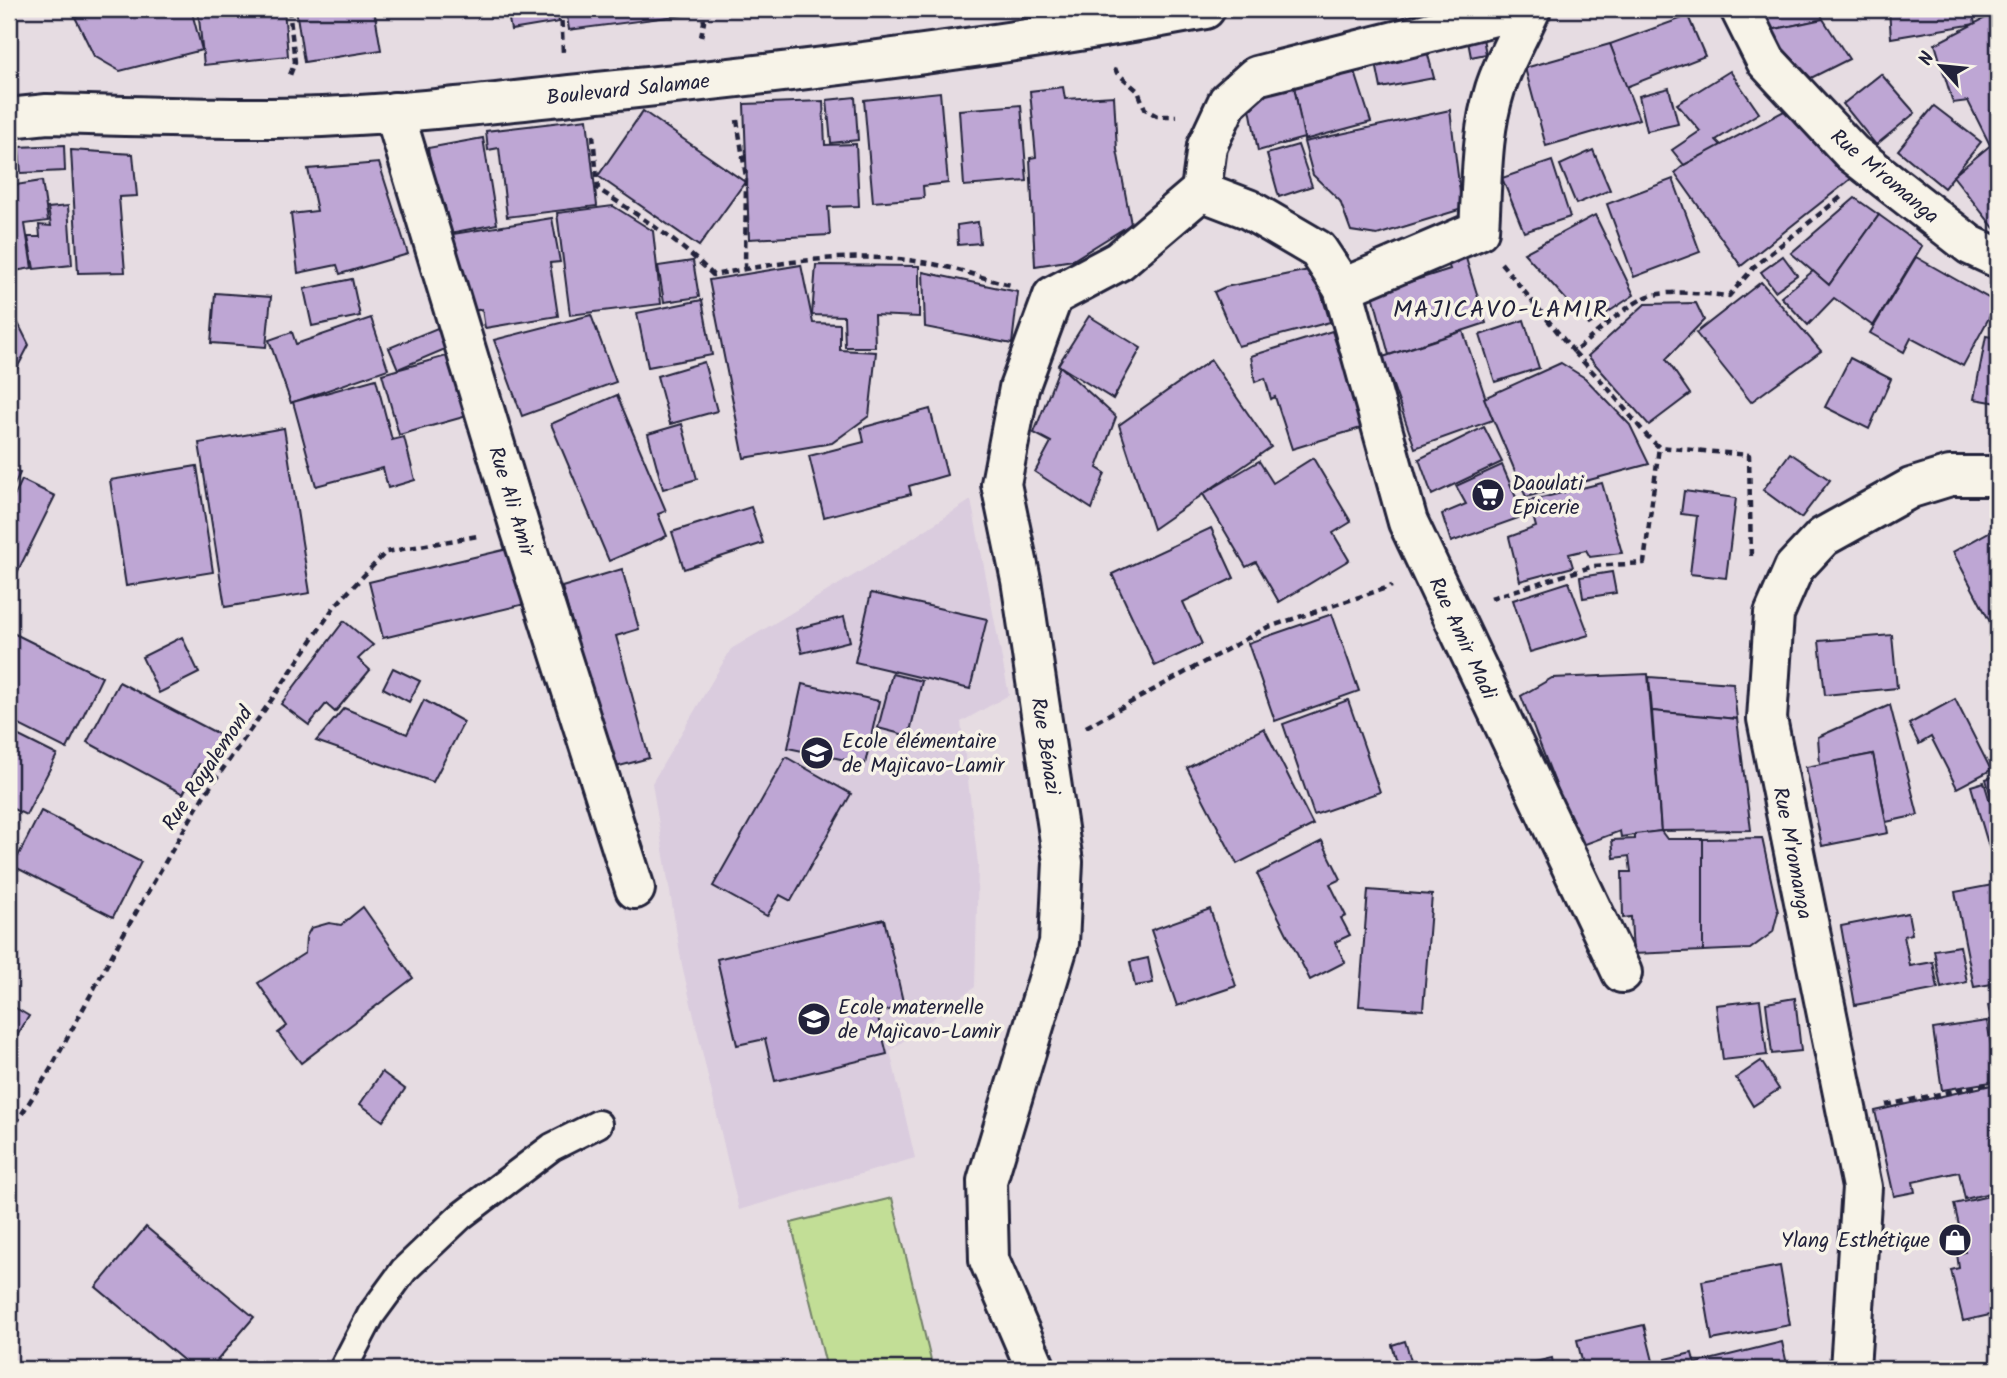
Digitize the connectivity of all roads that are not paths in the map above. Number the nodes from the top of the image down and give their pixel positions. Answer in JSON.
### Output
{"nodes":[{"id":1,"x":1205,"y":9,"type":"edge"},
{"id":2,"x":1522,"y":9,"type":"edge"},
{"id":3,"x":1531,"y":9,"type":"edge"},
{"id":4,"x":1740,"y":9,"type":"edge"},
{"id":5,"x":9,"y":107,"type":"edge"},
{"id":6,"x":394,"y":112,"type":"junction"},
{"id":7,"x":47,"y":114,"type":"junction"},
{"id":8,"x":9,"y":118,"type":"edge"},
{"id":9,"x":1201,"y":191,"type":"junction"},
{"id":10,"x":1998,"y":258,"type":"edge"},
{"id":11,"x":1343,"y":288,"type":"junction"},
{"id":12,"x":1998,"y":476,"type":"edge"},
{"id":13,"x":635,"y":889,"type":"dead end"},
{"id":14,"x":1622,"y":973,"type":"dead end"},
{"id":15,"x":598,"y":1124,"type":"dead end"},
{"id":16,"x":343,"y":1369,"type":"edge"},
{"id":17,"x":1036,"y":1369,"type":"edge"},
{"id":18,"x":1850,"y":1369,"type":"edge"}],
"edges":[{"from":1,"to":6,"type":"street","name":"Boulevard Salamae"},
{"from":2,"to":9,"type":"street"},
{"from":3,"to":11,"type":"street"},
{"from":4,"to":10,"type":"street","name":"Rue M'romanga"},
{"from":5,"to":7,"type":"street","name":"Boulevard Salamae"},
{"from":6,"to":7,"type":"street","name":"Boulevard Salamae"},
{"from":6,"to":13,"type":"street","name":"Rue Ali Amir"},
{"from":7,"to":8,"type":"street","name":"Boulevard Salamae"},
{"from":9,"to":11,"type":"street","name":"Rue Amir Madi"},
{"from":9,"to":17,"type":"street","name":"Rue Bénazi"},
{"from":11,"to":14,"type":"street","name":"Rue Amir Madi"},
{"from":12,"to":18,"type":"street","name":"Rue M'romanga"},
{"from":15,"to":16,"type":"lane"}]}
